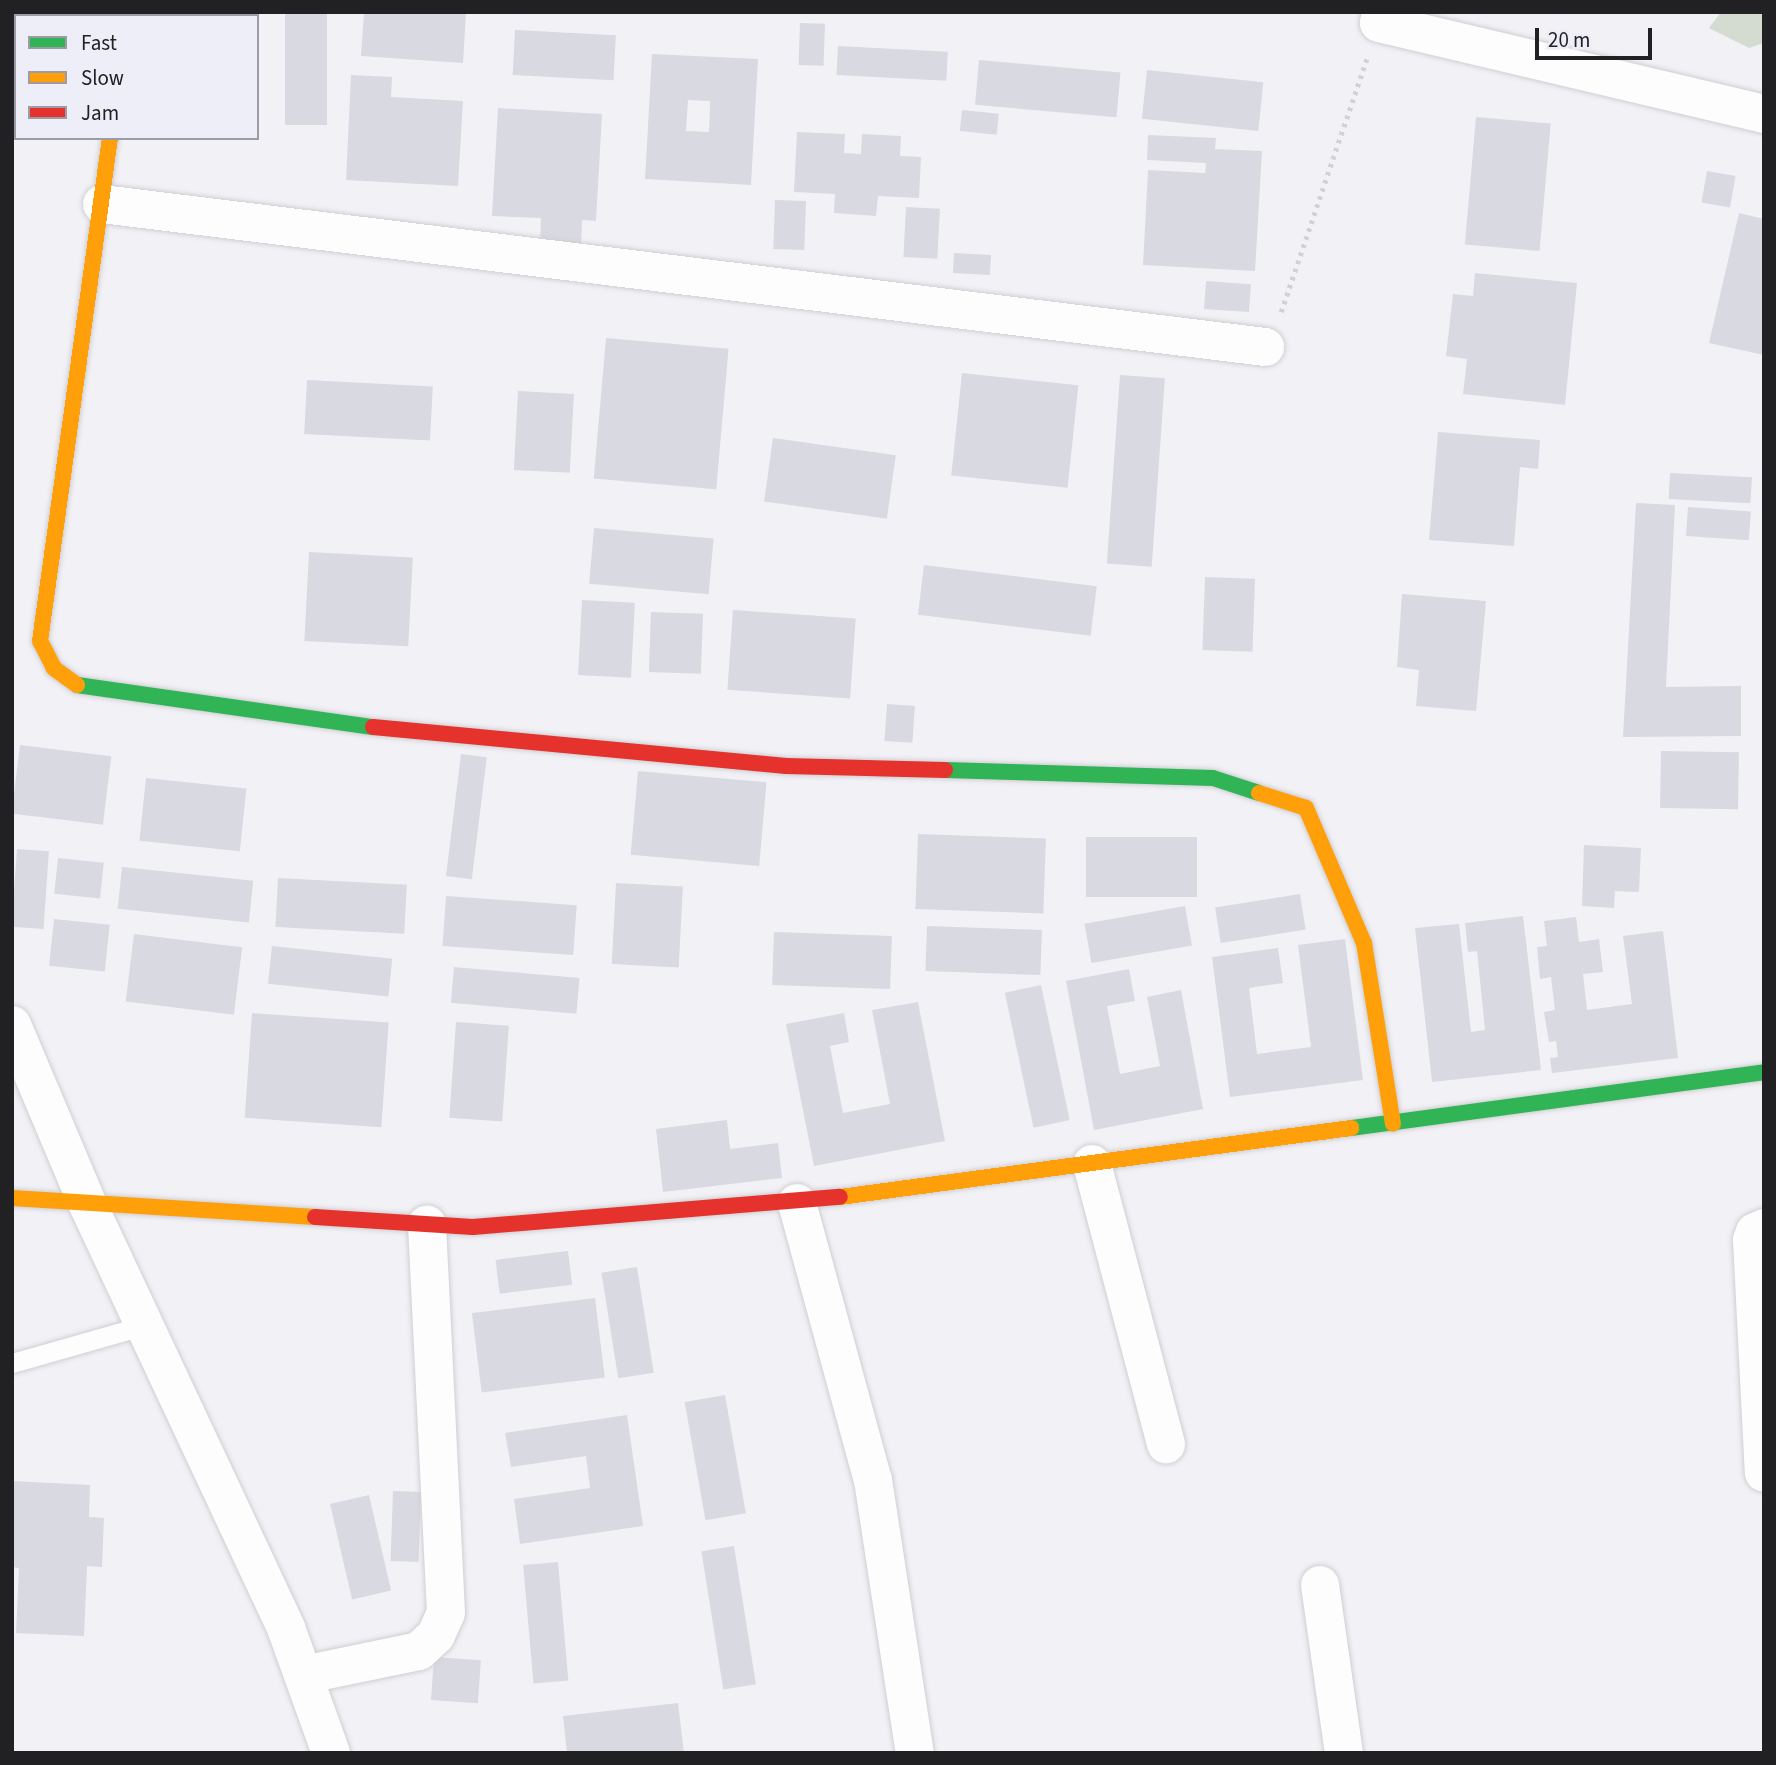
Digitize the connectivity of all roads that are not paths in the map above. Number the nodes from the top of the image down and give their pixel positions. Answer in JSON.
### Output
{"nodes":[{"id":1,"x":1380,"y":17,"type":"edge"},
{"id":2,"x":1764,"y":114,"type":"edge"},
{"id":3,"x":110,"y":140,"type":"edge"},
{"id":4,"x":102,"y":204,"type":"junction"},
{"id":5,"x":1265,"y":347,"type":"road end"},
{"id":6,"x":12,"y":1025,"type":"edge"},
{"id":7,"x":1764,"y":1072,"type":"edge"},
{"id":8,"x":1393,"y":1124,"type":"junction"},
{"id":9,"x":1093,"y":1164,"type":"junction"},
{"id":10,"x":12,"y":1198,"type":"edge"},
{"id":11,"x":797,"y":1203,"type":"junction"},
{"id":12,"x":88,"y":1205,"type":"junction"},
{"id":13,"x":427,"y":1224,"type":"junction"},
{"id":14,"x":1764,"y":1228,"type":"edge"},
{"id":15,"x":145,"y":1325,"type":"junction"},
{"id":16,"x":12,"y":1363,"type":"edge"},
{"id":17,"x":1166,"y":1444,"type":"dead end"},
{"id":18,"x":1764,"y":1473,"type":"edge"},
{"id":19,"x":1320,"y":1585,"type":"dead end"},
{"id":20,"x":303,"y":1675,"type":"junction"},
{"id":21,"x":331,"y":1753,"type":"edge"},
{"id":22,"x":915,"y":1753,"type":"edge"},
{"id":23,"x":1344,"y":1753,"type":"edge"}],
"edges":[{"from":1,"to":2,"type":"street"},
{"from":3,"to":4,"type":"street"},
{"from":4,"to":5,"type":"street"},
{"from":4,"to":8,"type":"street"},
{"from":6,"to":12,"type":"street"},
{"from":7,"to":8,"type":"street"},
{"from":8,"to":9,"type":"street"},
{"from":9,"to":11,"type":"street"},
{"from":9,"to":17,"type":"street"},
{"from":10,"to":12,"type":"street"},
{"from":11,"to":13,"type":"street"},
{"from":11,"to":22,"type":"street"},
{"from":12,"to":13,"type":"street"},
{"from":12,"to":15,"type":"street"},
{"from":13,"to":20,"type":"street"},
{"from":14,"to":18,"type":"street"},
{"from":15,"to":16,"type":"lane"},
{"from":15,"to":20,"type":"street"},
{"from":19,"to":23,"type":"street"},
{"from":20,"to":21,"type":"street"}]}
